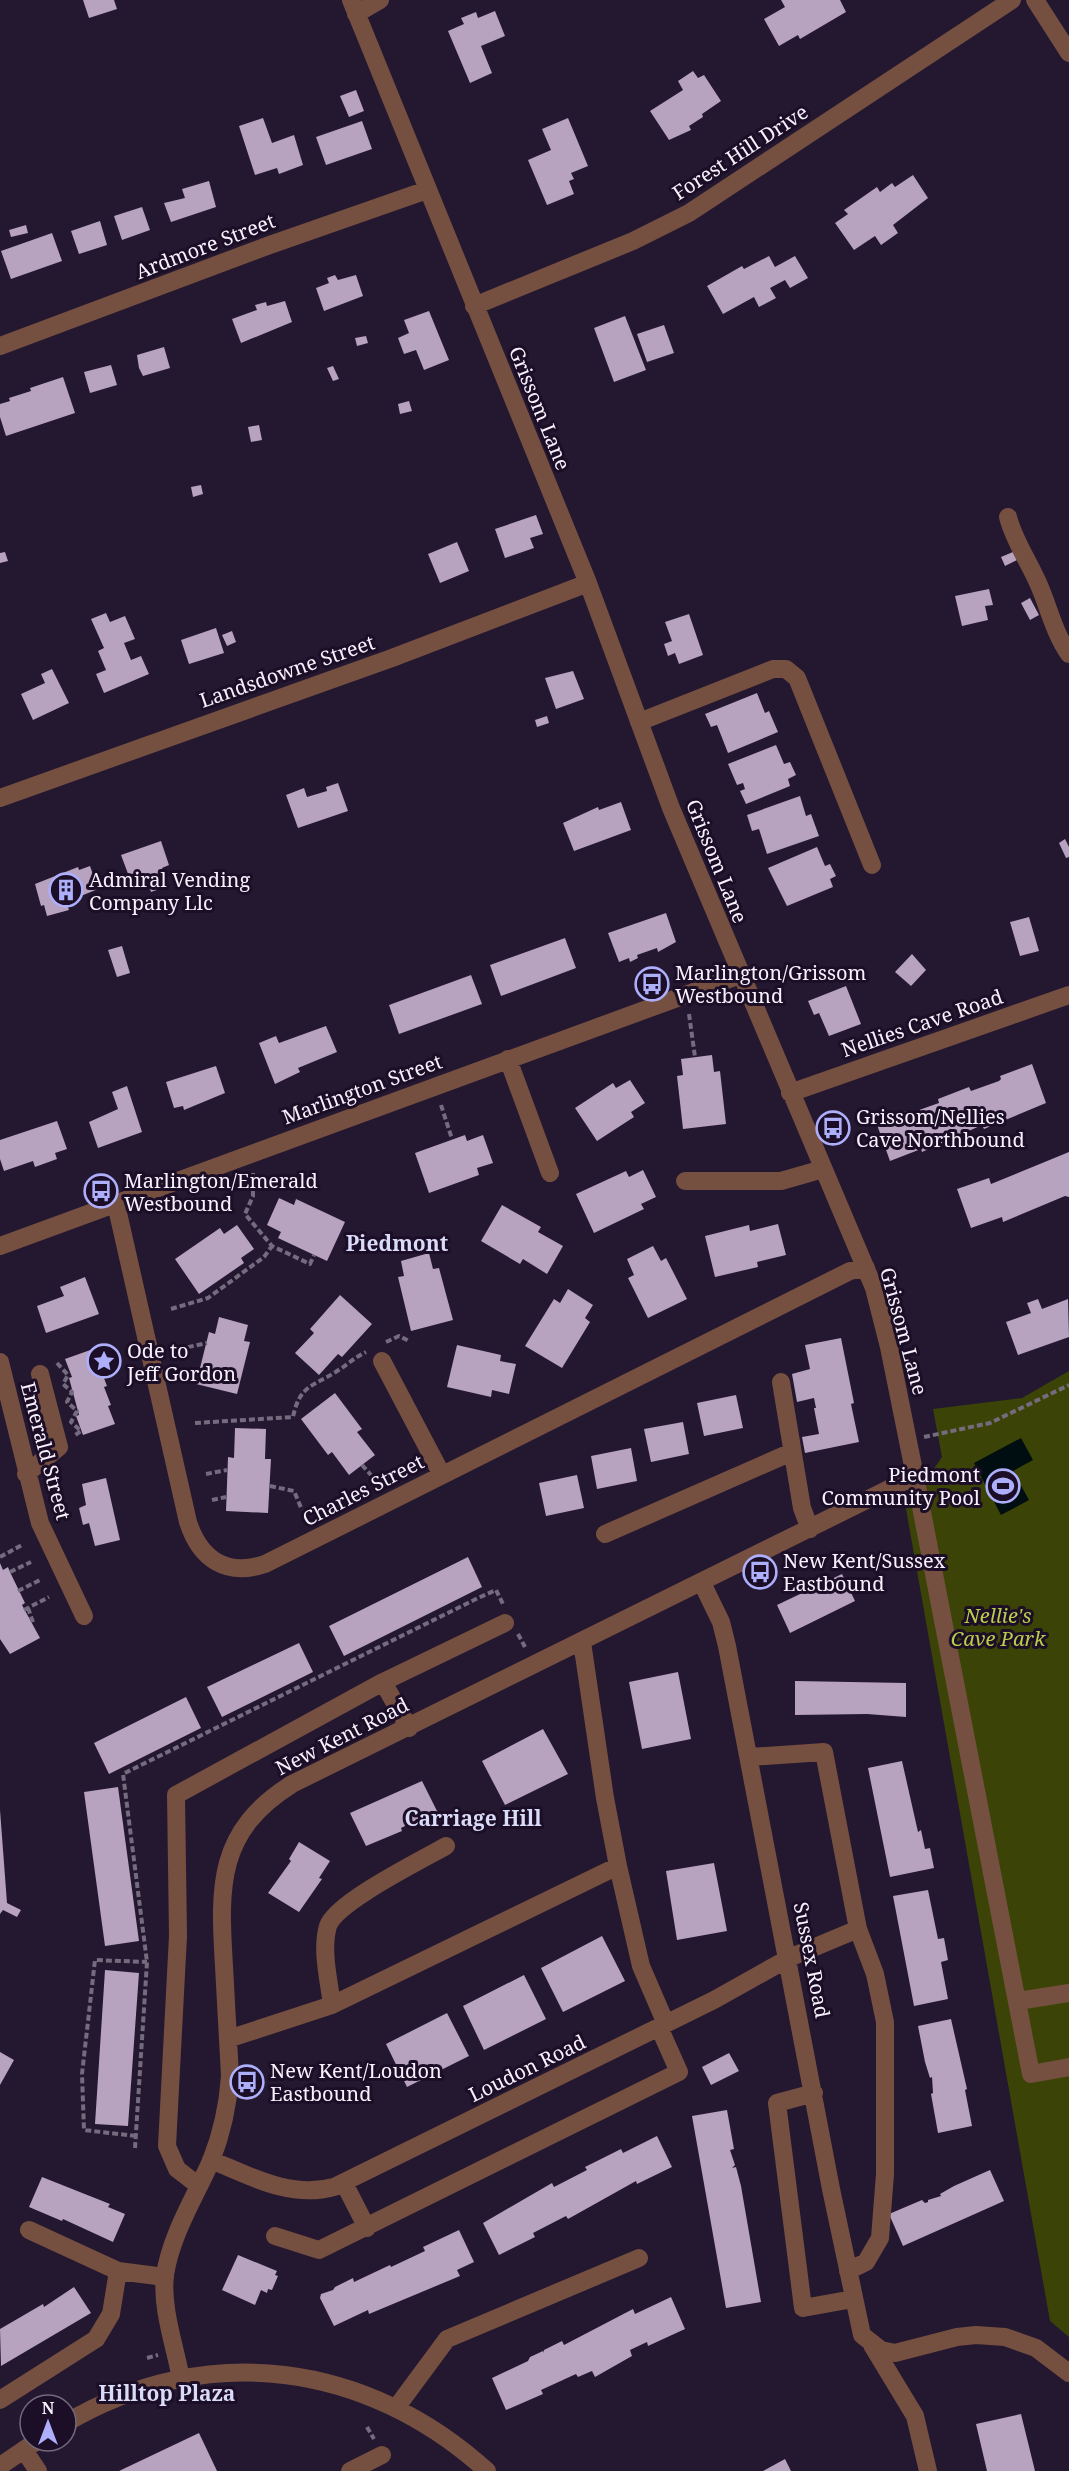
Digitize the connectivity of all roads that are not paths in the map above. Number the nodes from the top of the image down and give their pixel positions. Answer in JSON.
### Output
{"nodes":[{"id":1,"x":380,"y":0,"type":"edge"},
{"id":2,"x":1012,"y":0,"type":"edge"},
{"id":3,"x":1035,"y":0,"type":"edge"},
{"id":4,"x":353,"y":7,"type":"edge"},
{"id":5,"x":1069,"y":53,"type":"edge"},
{"id":6,"x":427,"y":190,"type":"junction"},
{"id":7,"x":474,"y":306,"type":"junction"},
{"id":8,"x":0,"y":346,"type":"edge"},
{"id":9,"x":1008,"y":517,"type":"dead end"},
{"id":10,"x":588,"y":583,"type":"junction"},
{"id":11,"x":1069,"y":654,"type":"edge"},
{"id":12,"x":639,"y":722,"type":"junction"},
{"id":13,"x":0,"y":798,"type":"edge"},
{"id":14,"x":872,"y":865,"type":"dead end"},
{"id":15,"x":740,"y":975,"type":"junction"},
{"id":16,"x":1069,"y":995,"type":"edge"},
{"id":17,"x":508,"y":1059,"type":"junction"},
{"id":18,"x":790,"y":1093,"type":"junction"},
{"id":19,"x":823,"y":1169,"type":"junction"},
{"id":20,"x":550,"y":1173,"type":"dead end"},
{"id":21,"x":685,"y":1181,"type":"dead end"},
{"id":22,"x":116,"y":1204,"type":"junction"},
{"id":23,"x":0,"y":1246,"type":"edge"},
{"id":24,"x":866,"y":1268,"type":"junction"},
{"id":25,"x":375,"y":1353,"type":"road end"},
{"id":26,"x":0,"y":1362,"type":"edge"},
{"id":27,"x":40,"y":1374,"type":"dead end"},
{"id":28,"x":781,"y":1382,"type":"dead end"},
{"id":29,"x":792,"y":1452,"type":"junction"},
{"id":30,"x":26,"y":1474,"type":"junction"},
{"id":31,"x":442,"y":1475,"type":"junction"},
{"id":32,"x":915,"y":1476,"type":"junction"},
{"id":33,"x":810,"y":1529,"type":"junction"},
{"id":34,"x":605,"y":1534,"type":"dead end"},
{"id":35,"x":702,"y":1583,"type":"junction"},
{"id":36,"x":84,"y":1616,"type":"dead end"},
{"id":37,"x":505,"y":1623,"type":"dead end"},
{"id":38,"x":582,"y":1641,"type":"junction"},
{"id":39,"x":383,"y":1682,"type":"junction"},
{"id":40,"x":409,"y":1728,"type":"junction"},
{"id":41,"x":750,"y":1757,"type":"junction"},
{"id":42,"x":446,"y":1846,"type":"dead end"},
{"id":43,"x":618,"y":1866,"type":"junction"},
{"id":44,"x":858,"y":1929,"type":"junction"},
{"id":45,"x":789,"y":1958,"type":"junction"},
{"id":46,"x":1069,"y":1993,"type":"edge"},
{"id":47,"x":1018,"y":2001,"type":"junction"},
{"id":48,"x":332,"y":2005,"type":"junction"},
{"id":49,"x":662,"y":2026,"type":"junction"},
{"id":50,"x":228,"y":2039,"type":"junction"},
{"id":51,"x":1069,"y":2067,"type":"edge"},
{"id":52,"x":814,"y":2093,"type":"junction"},
{"id":53,"x":211,"y":2160,"type":"junction"},
{"id":54,"x":344,"y":2183,"type":"junction"},
{"id":55,"x":199,"y":2186,"type":"junction"},
{"id":56,"x":367,"y":2228,"type":"junction"},
{"id":57,"x":28,"y":2230,"type":"dead end"},
{"id":58,"x":275,"y":2236,"type":"dead end"},
{"id":59,"x":639,"y":2258,"type":"dead end"},
{"id":60,"x":118,"y":2271,"type":"junction"},
{"id":61,"x":848,"y":2271,"type":"junction"},
{"id":62,"x":165,"y":2277,"type":"junction"},
{"id":63,"x":853,"y":2299,"type":"junction"},
{"id":64,"x":872,"y":2345,"type":"junction"},
{"id":65,"x":1069,"y":2373,"type":"edge"},
{"id":66,"x":181,"y":2379,"type":"junction"},
{"id":67,"x":0,"y":2400,"type":"edge"},
{"id":68,"x":396,"y":2408,"type":"junction"},
{"id":69,"x":78,"y":2417,"type":"edge"},
{"id":70,"x":20,"y":2453,"type":"edge"},
{"id":71,"x":32,"y":2453,"type":"edge"},
{"id":72,"x":382,"y":2455,"type":"dead end"},
{"id":73,"x":0,"y":2466,"type":"edge"},
{"id":74,"x":38,"y":2471,"type":"edge"},
{"id":75,"x":350,"y":2471,"type":"edge"},
{"id":76,"x":487,"y":2471,"type":"edge"},
{"id":77,"x":928,"y":2471,"type":"edge"}],
"edges":[{"from":1,"to":4,"type":"street"},
{"from":2,"to":7,"type":"street","name":"Forest Hill Drive"},
{"from":3,"to":5,"type":"street"},
{"from":4,"to":6,"type":"street","name":"Grissom Lane"},
{"from":6,"to":7,"type":"street","name":"Grissom Lane"},
{"from":6,"to":8,"type":"street","name":"Ardmore Street"},
{"from":7,"to":10,"type":"street","name":"Grissom Lane"},
{"from":9,"to":11,"type":"street"},
{"from":10,"to":12,"type":"street","name":"Grissom Lane"},
{"from":10,"to":13,"type":"street","name":"Landsdowne Street"},
{"from":12,"to":14,"type":"street"},
{"from":12,"to":15,"type":"street","name":"Grissom Lane"},
{"from":15,"to":17,"type":"street","name":"Marlington Street"},
{"from":15,"to":18,"type":"street","name":"Grissom Lane"},
{"from":16,"to":18,"type":"street","name":"Nellies Cave Road"},
{"from":17,"to":20,"type":"street"},
{"from":17,"to":22,"type":"street","name":"Marlington Street"},
{"from":18,"to":19,"type":"street","name":"Grissom Lane"},
{"from":19,"to":21,"type":"street"},
{"from":19,"to":24,"type":"street","name":"Grissom Lane"},
{"from":22,"to":23,"type":"street","name":"Marlington Street"},
{"from":22,"to":31,"type":"street","name":"Charles Street"},
{"from":24,"to":31,"type":"street","name":"Charles Street"},
{"from":24,"to":32,"type":"street","name":"Grissom Lane"},
{"from":25,"to":31,"type":"street"},
{"from":26,"to":30,"type":"street","name":"Emerald Street"},
{"from":27,"to":30,"type":"street"},
{"from":28,"to":29,"type":"street"},
{"from":29,"to":33,"type":"street"},
{"from":29,"to":34,"type":"street"},
{"from":30,"to":36,"type":"street","name":"Emerald Street"},
{"from":32,"to":33,"type":"street","name":"New Kent Road"},
{"from":32,"to":47,"type":"street","name":"Grissom Lane"},
{"from":33,"to":35,"type":"street","name":"New Kent Road"},
{"from":35,"to":38,"type":"street","name":"New Kent Road"},
{"from":35,"to":41,"type":"street","name":"Sussex Road"},
{"from":37,"to":39,"type":"street"},
{"from":38,"to":40,"type":"street","name":"New Kent Road"},
{"from":38,"to":43,"type":"street"},
{"from":39,"to":40,"type":"street"},
{"from":39,"to":55,"type":"street"},
{"from":40,"to":50,"type":"street","name":"New Kent Road"},
{"from":41,"to":44,"type":"street"},
{"from":41,"to":45,"type":"street","name":"Sussex Road"},
{"from":42,"to":48,"type":"street"},
{"from":43,"to":48,"type":"street"},
{"from":43,"to":49,"type":"street"},
{"from":44,"to":45,"type":"street","name":"Loudon Road"},
{"from":44,"to":61,"type":"street"},
{"from":45,"to":49,"type":"street","name":"Loudon Road"},
{"from":45,"to":52,"type":"street","name":"Sussex Road"},
{"from":46,"to":47,"type":"street"},
{"from":47,"to":51,"type":"street","name":"Grissom Lane"},
{"from":48,"to":50,"type":"street"},
{"from":49,"to":54,"type":"street","name":"Loudon Road"},
{"from":49,"to":56,"type":"street"},
{"from":50,"to":53,"type":"street","name":"New Kent Road"},
{"from":52,"to":61,"type":"street","name":"Sussex Road"},
{"from":52,"to":63,"type":"street"},
{"from":53,"to":54,"type":"street","name":"Loudon Road"},
{"from":53,"to":55,"type":"street","name":"New Kent Road"},
{"from":54,"to":56,"type":"street"},
{"from":55,"to":62,"type":"street","name":"New Kent Road"},
{"from":56,"to":58,"type":"street"},
{"from":57,"to":60,"type":"street"},
{"from":59,"to":68,"type":"street"},
{"from":60,"to":62,"type":"street"},
{"from":60,"to":67,"type":"street"},
{"from":61,"to":63,"type":"street","name":"Sussex Road"},
{"from":62,"to":66,"type":"street","name":"New Kent Road"},
{"from":63,"to":64,"type":"street","name":"Sussex Road"},
{"from":64,"to":65,"type":"street"},
{"from":64,"to":77,"type":"street","name":"Sussex Road"},
{"from":66,"to":68,"type":"street"},
{"from":66,"to":69,"type":"street"},
{"from":68,"to":76,"type":"street"},
{"from":70,"to":73,"type":"street"},
{"from":71,"to":74,"type":"street"},
{"from":72,"to":75,"type":"street"}]}
